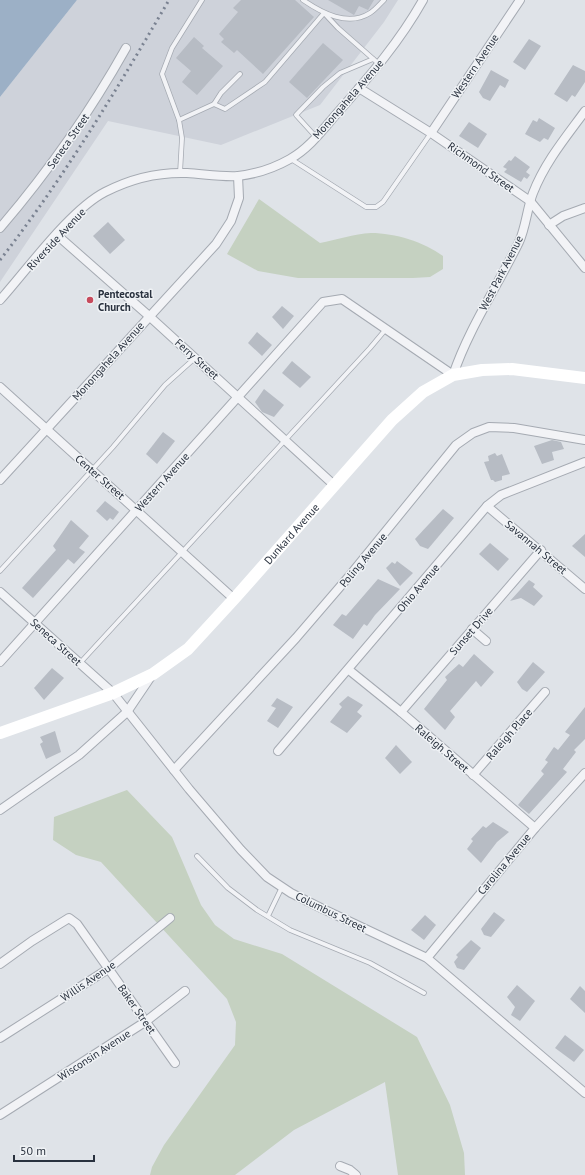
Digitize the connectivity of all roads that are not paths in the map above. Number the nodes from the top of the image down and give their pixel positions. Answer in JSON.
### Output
{"nodes":[{"id":1,"x":202,"y":0,"type":"edge"},
{"id":2,"x":303,"y":0,"type":"edge"},
{"id":3,"x":384,"y":0,"type":"edge"},
{"id":4,"x":423,"y":0,"type":"edge"},
{"id":5,"x":520,"y":0,"type":"edge"},
{"id":6,"x":324,"y":14,"type":"junction"},
{"id":7,"x":126,"y":48,"type":"dead end"},
{"id":8,"x":376,"y":61,"type":"junction"},
{"id":9,"x":240,"y":74,"type":"dead end"},
{"id":10,"x":359,"y":88,"type":"junction"},
{"id":11,"x":214,"y":104,"type":"junction"},
{"id":12,"x":585,"y":111,"type":"edge"},
{"id":13,"x":179,"y":120,"type":"junction"},
{"id":14,"x":431,"y":133,"type":"junction"},
{"id":15,"x":316,"y":138,"type":"junction"},
{"id":16,"x":290,"y":159,"type":"junction"},
{"id":17,"x":180,"y":174,"type":"junction"},
{"id":18,"x":238,"y":176,"type":"junction"},
{"id":19,"x":530,"y":201,"type":"junction"},
{"id":20,"x":585,"y":208,"type":"edge"},
{"id":21,"x":549,"y":225,"type":"junction"},
{"id":22,"x":0,"y":228,"type":"edge"},
{"id":23,"x":57,"y":235,"type":"junction"},
{"id":24,"x":585,"y":268,"type":"edge"},
{"id":25,"x":0,"y":300,"type":"edge"},
{"id":26,"x":150,"y":316,"type":"junction"},
{"id":27,"x":386,"y":329,"type":"junction"},
{"id":28,"x":195,"y":358,"type":"junction"},
{"id":29,"x":453,"y":375,"type":"junction"},
{"id":30,"x":585,"y":378,"type":"edge"},
{"id":31,"x":0,"y":387,"type":"edge"},
{"id":32,"x":239,"y":398,"type":"junction"},
{"id":33,"x":46,"y":430,"type":"junction"},
{"id":34,"x":285,"y":440,"type":"junction"},
{"id":35,"x":585,"y":440,"type":"edge"},
{"id":36,"x":585,"y":462,"type":"edge"},
{"id":37,"x":91,"y":469,"type":"junction"},
{"id":38,"x":0,"y":480,"type":"edge"},
{"id":39,"x":334,"y":485,"type":"junction"},
{"id":40,"x":487,"y":506,"type":"junction"},
{"id":41,"x":137,"y":510,"type":"junction"},
{"id":42,"x":541,"y":550,"type":"junction"},
{"id":43,"x":182,"y":551,"type":"junction"},
{"id":44,"x":0,"y":571,"type":"edge"},
{"id":45,"x":585,"y":589,"type":"edge"},
{"id":46,"x":0,"y":592,"type":"edge"},
{"id":47,"x":234,"y":599,"type":"junction"},
{"id":48,"x":34,"y":623,"type":"junction"},
{"id":49,"x":472,"y":629,"type":"junction"},
{"id":50,"x":486,"y":641,"type":"dead end"},
{"id":51,"x":0,"y":662,"type":"edge"},
{"id":52,"x":80,"y":663,"type":"junction"},
{"id":53,"x":349,"y":670,"type":"junction"},
{"id":54,"x":153,"y":674,"type":"junction"},
{"id":55,"x":545,"y":692,"type":"dead end"},
{"id":56,"x":112,"y":693,"type":"junction"},
{"id":57,"x":127,"y":712,"type":"junction"},
{"id":58,"x":401,"y":712,"type":"junction"},
{"id":59,"x":0,"y":734,"type":"edge"},
{"id":60,"x":278,"y":751,"type":"dead end"},
{"id":61,"x":174,"y":770,"type":"junction"},
{"id":62,"x":585,"y":773,"type":"edge"},
{"id":63,"x":472,"y":775,"type":"junction"},
{"id":64,"x":0,"y":810,"type":"edge"},
{"id":65,"x":534,"y":828,"type":"junction"},
{"id":66,"x":196,"y":856,"type":"dead end"},
{"id":67,"x":282,"y":887,"type":"junction"},
{"id":68,"x":268,"y":916,"type":"junction"},
{"id":69,"x":170,"y":918,"type":"dead end"},
{"id":70,"x":427,"y":958,"type":"junction"},
{"id":71,"x":0,"y":964,"type":"edge"},
{"id":72,"x":108,"y":969,"type":"junction"},
{"id":73,"x":185,"y":990,"type":"dead end"},
{"id":74,"x":424,"y":993,"type":"dead end"},
{"id":75,"x":145,"y":1022,"type":"junction"},
{"id":76,"x":0,"y":1038,"type":"edge"},
{"id":77,"x":175,"y":1063,"type":"dead end"},
{"id":78,"x":585,"y":1093,"type":"edge"},
{"id":79,"x":0,"y":1115,"type":"edge"},
{"id":80,"x":340,"y":1166,"type":"dead end"},
{"id":81,"x":356,"y":1175,"type":"edge"}],
"edges":[{"from":1,"to":13,"type":"lane"},
{"from":2,"to":6,"type":"lane"},
{"from":3,"to":6,"type":"lane"},
{"from":4,"to":8,"type":"street","name":"Monongahela Avenue"},
{"from":5,"to":14,"type":"street","name":"Western Avenue"},
{"from":6,"to":8,"type":"lane"},
{"from":6,"to":11,"type":"lane"},
{"from":7,"to":22,"type":"street","name":"Seneca Street"},
{"from":8,"to":10,"type":"street","name":"Monongahela Avenue"},
{"from":8,"to":15,"type":"lane"},
{"from":9,"to":11,"type":"lane"},
{"from":10,"to":14,"type":"street","name":"Richmond Street"},
{"from":10,"to":15,"type":"street","name":"Monongahela Avenue"},
{"from":11,"to":13,"type":"lane"},
{"from":12,"to":19,"type":"street","name":"West Park Avenue"},
{"from":13,"to":17,"type":"lane"},
{"from":14,"to":16,"type":"lane"},
{"from":14,"to":19,"type":"street","name":"Richmond Street"},
{"from":15,"to":16,"type":"street","name":"Monongahela Avenue"},
{"from":16,"to":18,"type":"street","name":"Monongahela Avenue"},
{"from":17,"to":18,"type":"street","name":"Riverside Avenue"},
{"from":17,"to":23,"type":"street","name":"Riverside Avenue"},
{"from":18,"to":26,"type":"street","name":"Monongahela Avenue"},
{"from":19,"to":21,"type":"street","name":"Richmond Street"},
{"from":19,"to":29,"type":"street","name":"West Park Avenue"},
{"from":20,"to":21,"type":"street"},
{"from":21,"to":24,"type":"street","name":"Richmond Street"},
{"from":23,"to":25,"type":"street","name":"Riverside Avenue"},
{"from":23,"to":26,"type":"street","name":"Ferry Street"},
{"from":26,"to":28,"type":"street","name":"Ferry Street"},
{"from":26,"to":33,"type":"street","name":"Monongahela Avenue"},
{"from":27,"to":29,"type":"street"},
{"from":27,"to":32,"type":"street","name":"Western Avenue"},
{"from":27,"to":34,"type":"lane"},
{"from":28,"to":32,"type":"street","name":"Ferry Street"},
{"from":28,"to":37,"type":"lane"},
{"from":29,"to":30,"type":"main road","name":"Dunkard Avenue"},
{"from":29,"to":39,"type":"main road","name":"Dunkard Avenue"},
{"from":31,"to":33,"type":"street","name":"Center Street"},
{"from":32,"to":34,"type":"street","name":"Ferry Street"},
{"from":32,"to":41,"type":"street","name":"Western Avenue"},
{"from":33,"to":37,"type":"street","name":"Center Street"},
{"from":33,"to":38,"type":"street","name":"Monongahela Avenue"},
{"from":34,"to":39,"type":"street","name":"Ferry Street"},
{"from":34,"to":43,"type":"lane"},
{"from":35,"to":61,"type":"street","name":"Poling Avenue"},
{"from":36,"to":40,"type":"street","name":"Ohio Avenue"},
{"from":37,"to":41,"type":"street","name":"Center Street"},
{"from":37,"to":44,"type":"lane"},
{"from":39,"to":47,"type":"main road","name":"Dunkard Avenue"},
{"from":40,"to":42,"type":"street","name":"Savannah Street"},
{"from":40,"to":53,"type":"street","name":"Ohio Avenue"},
{"from":41,"to":43,"type":"street","name":"Center Street"},
{"from":41,"to":48,"type":"street","name":"Western Avenue"},
{"from":42,"to":45,"type":"street","name":"Savannah Street"},
{"from":42,"to":49,"type":"street","name":"Sunset Drive"},
{"from":43,"to":47,"type":"street","name":"Center Street"},
{"from":43,"to":52,"type":"lane"},
{"from":46,"to":48,"type":"street","name":"Seneca Street"},
{"from":47,"to":54,"type":"main road","name":"Dunkard Avenue"},
{"from":48,"to":51,"type":"street","name":"Western Avenue"},
{"from":48,"to":52,"type":"street","name":"Seneca Street"},
{"from":49,"to":50,"type":"street"},
{"from":49,"to":58,"type":"street","name":"Sunset Drive"},
{"from":52,"to":56,"type":"street","name":"Seneca Street"},
{"from":53,"to":58,"type":"street","name":"Raleigh Street"},
{"from":53,"to":60,"type":"street","name":"Ohio Avenue"},
{"from":54,"to":56,"type":"main road","name":"Dunkard Avenue"},
{"from":54,"to":57,"type":"street"},
{"from":55,"to":63,"type":"street","name":"Raleigh Place"},
{"from":56,"to":57,"type":"street","name":"Columbus Street"},
{"from":56,"to":59,"type":"main road","name":"Dunkard Avenue"},
{"from":57,"to":61,"type":"street","name":"Columbus Street"},
{"from":57,"to":64,"type":"street"},
{"from":58,"to":63,"type":"street","name":"Raleigh Street"},
{"from":61,"to":67,"type":"street","name":"Columbus Street"},
{"from":62,"to":65,"type":"street","name":"Carolina Avenue"},
{"from":63,"to":65,"type":"street","name":"Raleigh Street"},
{"from":65,"to":70,"type":"street","name":"Carolina Avenue"},
{"from":66,"to":68,"type":"lane"},
{"from":67,"to":68,"type":"lane"},
{"from":67,"to":70,"type":"street","name":"Columbus Street"},
{"from":68,"to":74,"type":"lane"},
{"from":69,"to":72,"type":"street","name":"Willis Avenue"},
{"from":70,"to":78,"type":"street","name":"Columbus Street"},
{"from":71,"to":72,"type":"street","name":"Baker Street"},
{"from":72,"to":75,"type":"street","name":"Baker Street"},
{"from":72,"to":76,"type":"street","name":"Willis Avenue"},
{"from":73,"to":75,"type":"street","name":"Wisconsin Avenue"},
{"from":75,"to":77,"type":"street","name":"Baker Street"},
{"from":75,"to":79,"type":"street","name":"Wisconsin Avenue"},
{"from":80,"to":81,"type":"street"}]}
